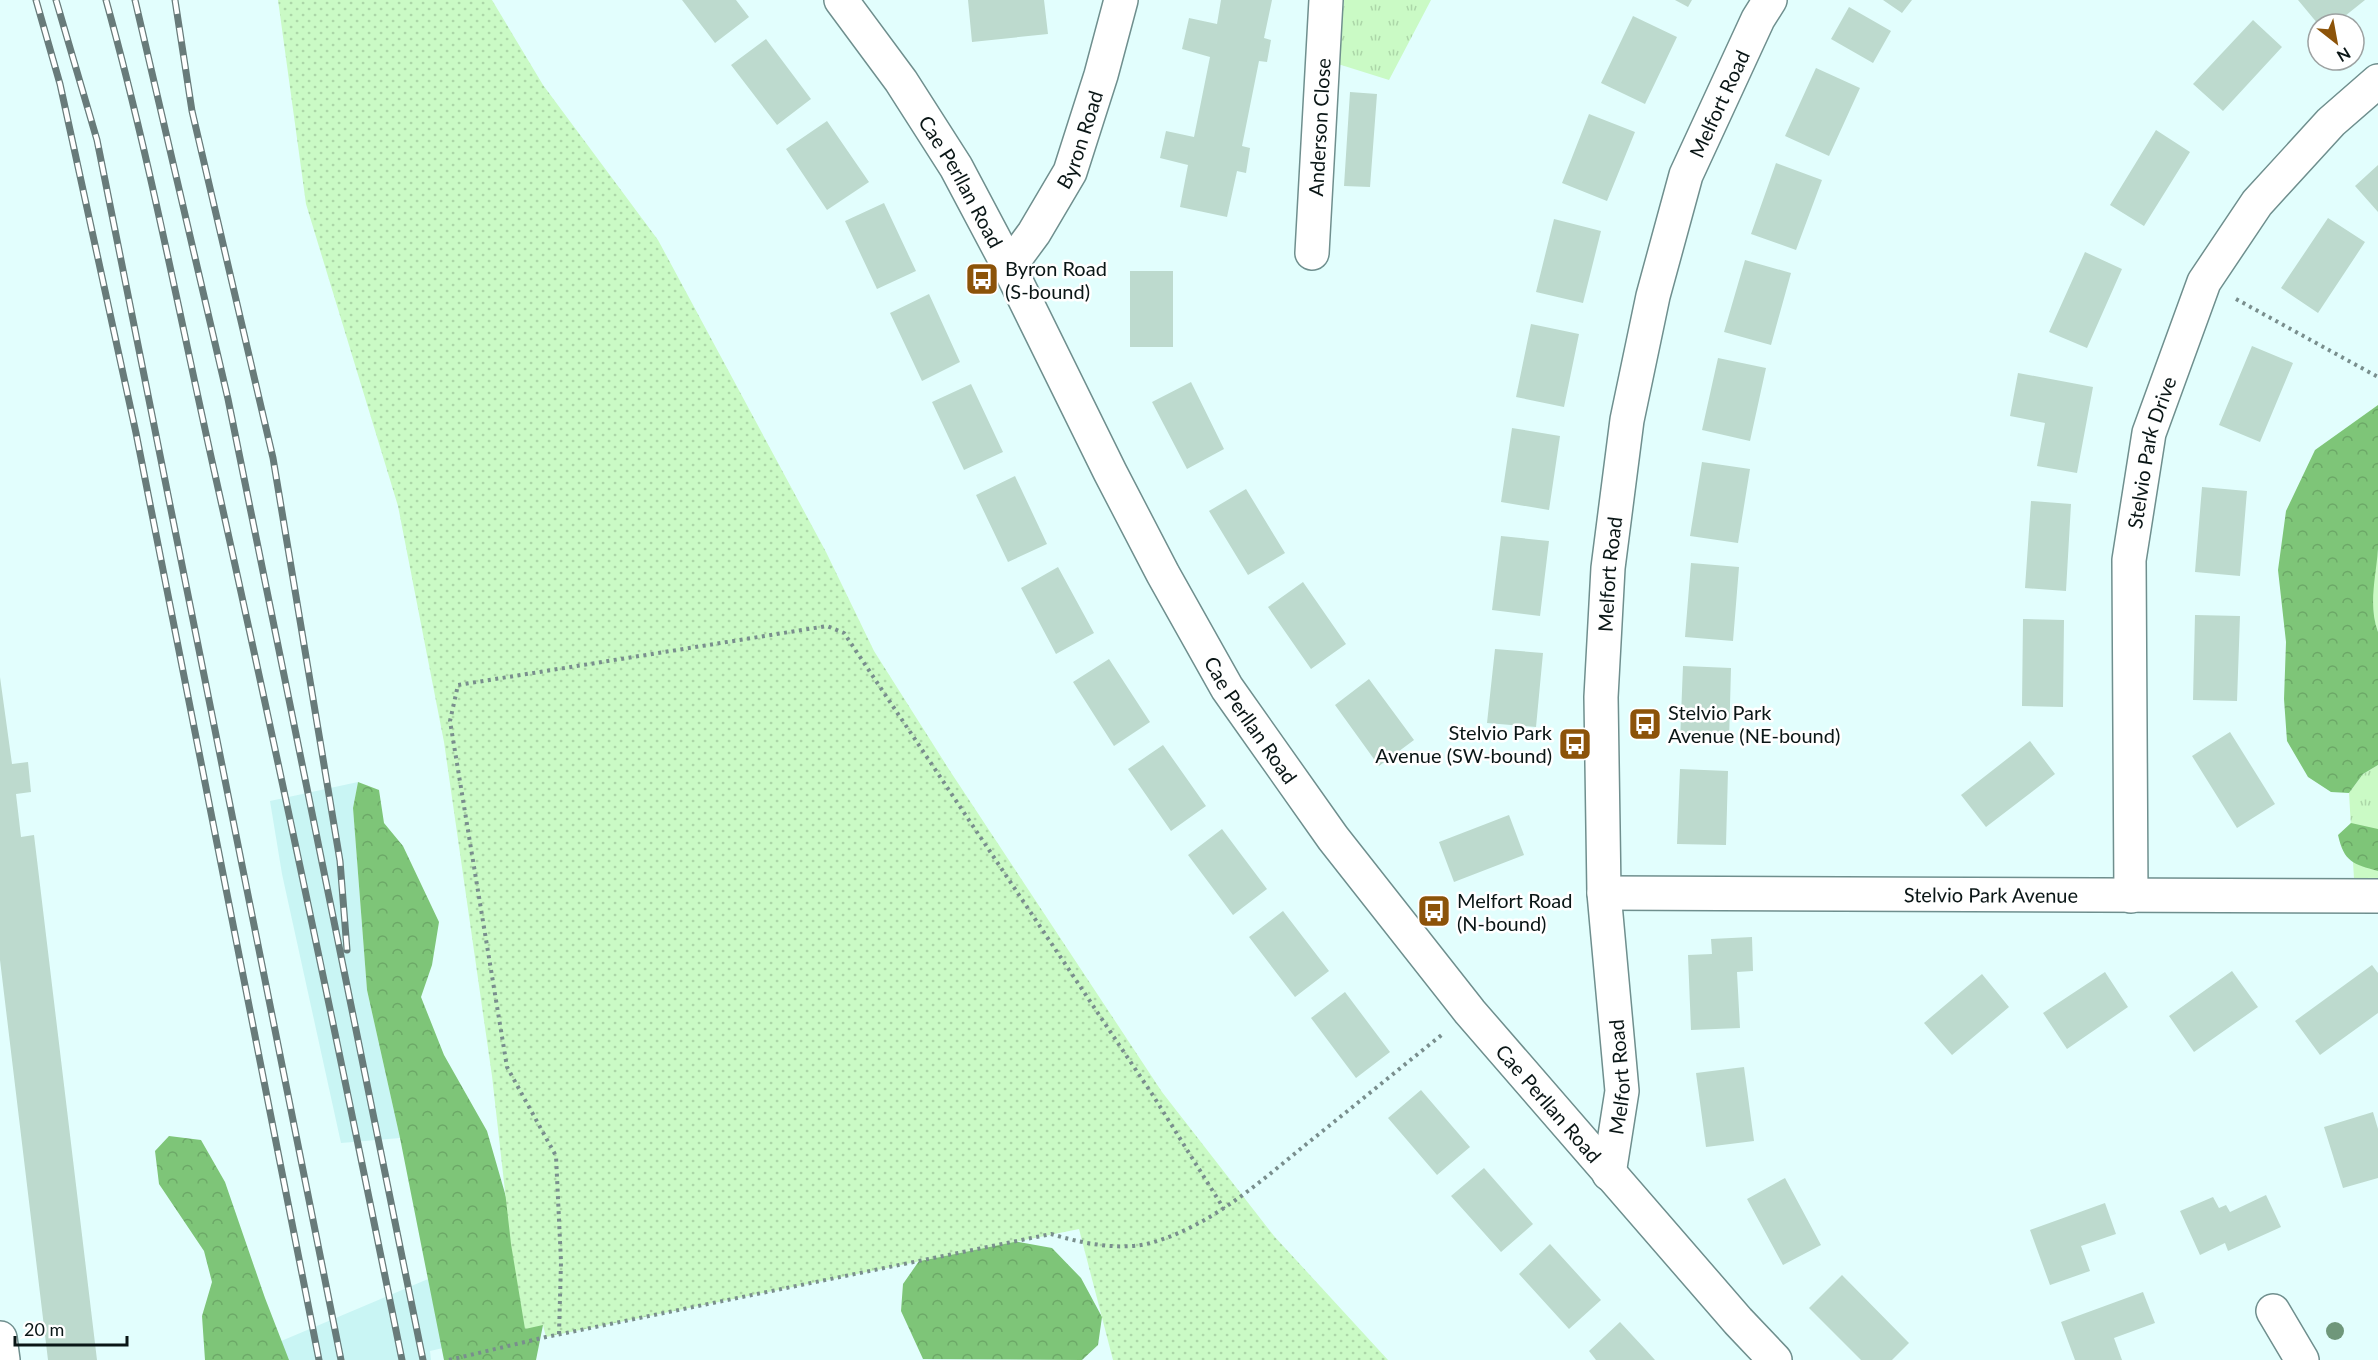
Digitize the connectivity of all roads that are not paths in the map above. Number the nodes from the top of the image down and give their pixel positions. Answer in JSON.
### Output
{"nodes":[{"id":1,"x":842,"y":0,"type":"edge"},
{"id":2,"x":1121,"y":0,"type":"edge"},
{"id":3,"x":1326,"y":0,"type":"edge"},
{"id":4,"x":1770,"y":0,"type":"edge"},
{"id":5,"x":2378,"y":81,"type":"edge"},
{"id":6,"x":1312,"y":253,"type":"dead end"},
{"id":7,"x":1009,"y":267,"type":"junction"},
{"id":8,"x":1604,"y":892,"type":"junction"},
{"id":9,"x":2131,"y":896,"type":"junction"},
{"id":10,"x":2378,"y":896,"type":"edge"},
{"id":11,"x":1610,"y":1174,"type":"junction"},
{"id":12,"x":2273,"y":1311,"type":"dead end"},
{"id":13,"x":0,"y":1338,"type":"edge"},
{"id":14,"x":3,"y":1360,"type":"edge"},
{"id":15,"x":1776,"y":1360,"type":"edge"},
{"id":16,"x":2302,"y":1360,"type":"edge"}],
"edges":[{"from":1,"to":7,"type":"street","name":"Cae Perllan Road"},
{"from":2,"to":7,"type":"street","name":"Byron Road"},
{"from":3,"to":6,"type":"street","name":"Anderson Close"},
{"from":4,"to":8,"type":"street","name":"Melfort Road"},
{"from":5,"to":9,"type":"street","name":"Stelvio Park Drive"},
{"from":7,"to":11,"type":"street","name":"Cae Perllan Road"},
{"from":8,"to":9,"type":"street","name":"Stelvio Park Avenue"},
{"from":8,"to":11,"type":"street","name":"Melfort Road"},
{"from":9,"to":10,"type":"street","name":"Stelvio Park Avenue"},
{"from":11,"to":15,"type":"street","name":"Cae Perllan Road"},
{"from":12,"to":16,"type":"street"},
{"from":13,"to":14,"type":"street"}]}
